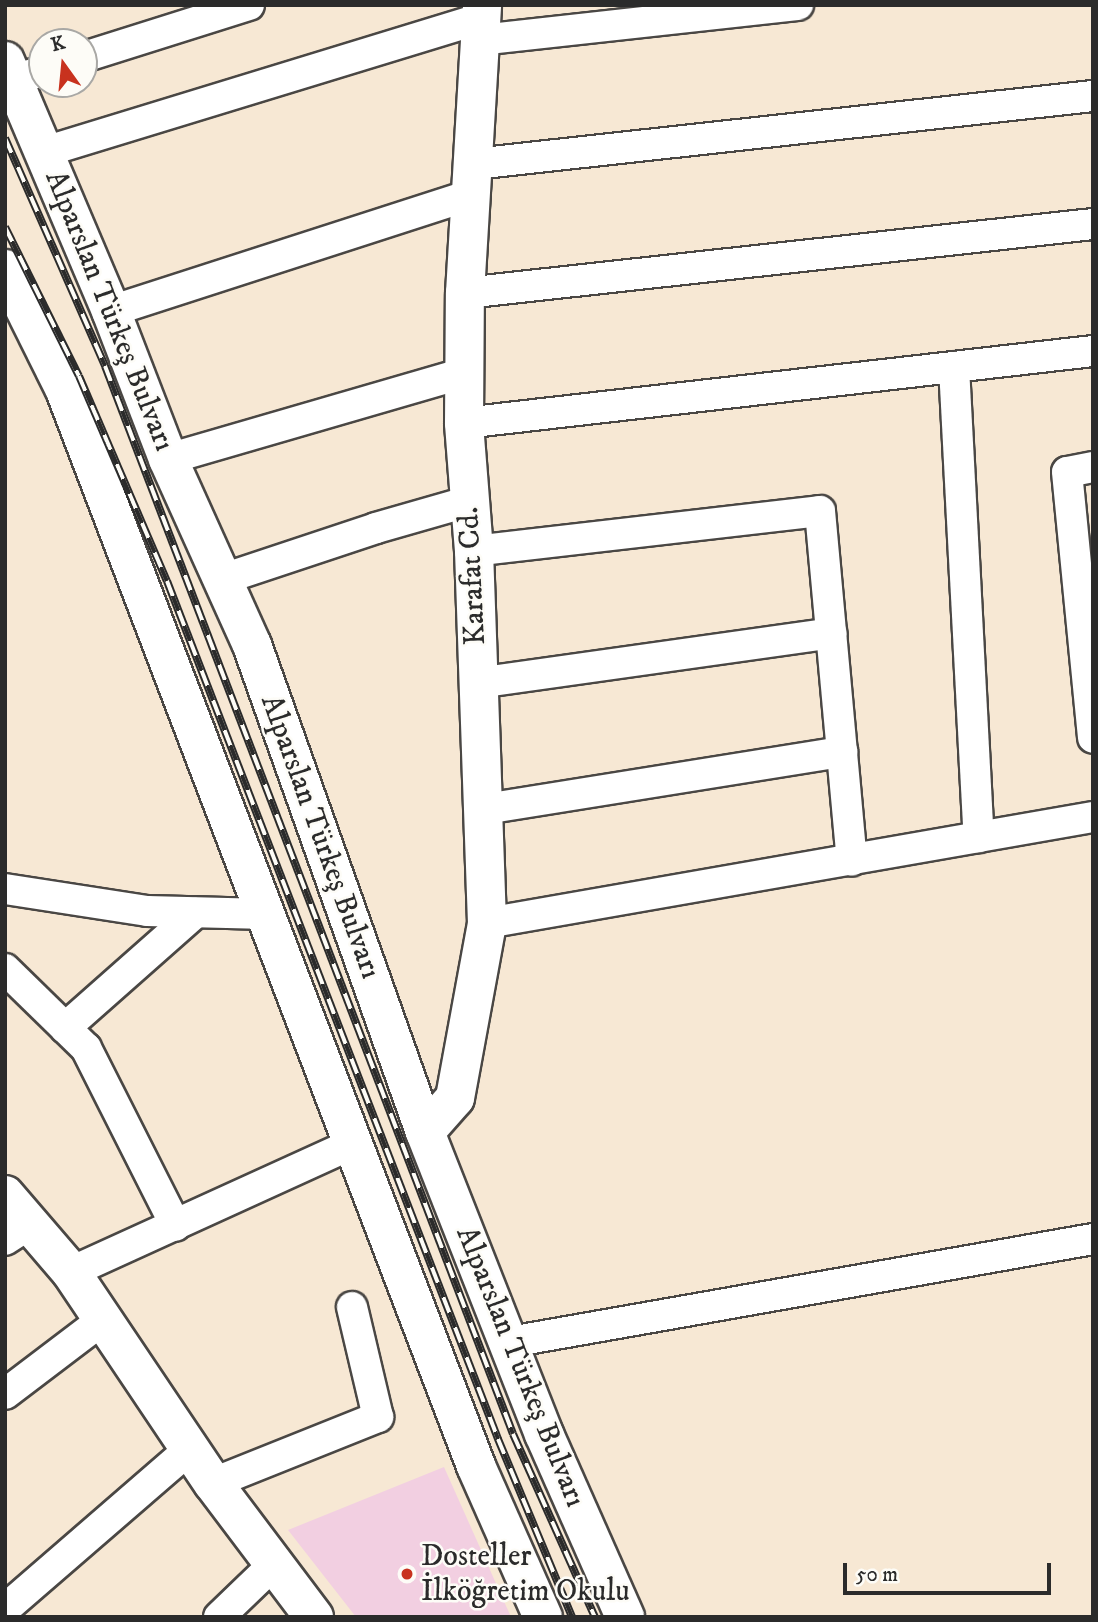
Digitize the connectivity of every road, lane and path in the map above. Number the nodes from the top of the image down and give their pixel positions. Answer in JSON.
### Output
{"nodes":[{"id":1,"x":249,"y":5,"type":"edge"},
{"id":2,"x":798,"y":5,"type":"edge"},
{"id":3,"x":167,"y":17,"type":"edge"},
{"id":4,"x":481,"y":22,"type":"edge"},
{"id":5,"x":98,"y":50,"type":"edge"},
{"id":6,"x":20,"y":71,"type":"edge"},
{"id":7,"x":1093,"y":96,"type":"edge"},
{"id":8,"x":44,"y":152,"type":"junction"},
{"id":9,"x":472,"y":180,"type":"junction"},
{"id":10,"x":1093,"y":224,"type":"edge"},
{"id":11,"x":5,"y":269,"type":"edge"},
{"id":12,"x":465,"y":293,"type":"junction"},
{"id":13,"x":111,"y":311,"type":"junction"},
{"id":14,"x":1093,"y":351,"type":"edge"},
{"id":15,"x":954,"y":367,"type":"junction"},
{"id":16,"x":464,"y":373,"type":"junction"},
{"id":17,"x":464,"y":423,"type":"junction"},
{"id":18,"x":168,"y":459,"type":"junction"},
{"id":19,"x":1093,"y":467,"type":"edge"},
{"id":20,"x":470,"y":501,"type":"junction"},
{"id":21,"x":474,"y":551,"type":"junction"},
{"id":22,"x":223,"y":579,"type":"junction"},
{"id":23,"x":1086,"y":590,"type":"edge"},
{"id":24,"x":831,"y":633,"type":"junction"},
{"id":25,"x":478,"y":682,"type":"junction"},
{"id":26,"x":1093,"y":738,"type":"edge"},
{"id":27,"x":842,"y":752,"type":"junction"},
{"id":28,"x":485,"y":809,"type":"junction"},
{"id":29,"x":1093,"y":817,"type":"edge"},
{"id":30,"x":979,"y":837,"type":"junction"},
{"id":31,"x":852,"y":861,"type":"junction"},
{"id":32,"x":5,"y":889,"type":"edge"},
{"id":33,"x":195,"y":913,"type":"junction"},
{"id":34,"x":267,"y":915,"type":"junction"},
{"id":35,"x":487,"y":923,"type":"junction"},
{"id":36,"x":5,"y":969,"type":"edge"},
{"id":37,"x":65,"y":1028,"type":"junction"},
{"id":38,"x":425,"y":1132,"type":"junction"},
{"id":39,"x":354,"y":1143,"type":"junction"},
{"id":40,"x":5,"y":1195,"type":"edge"},
{"id":41,"x":176,"y":1226,"type":"junction"},
{"id":42,"x":17,"y":1232,"type":"edge"},
{"id":43,"x":1093,"y":1239,"type":"edge"},
{"id":44,"x":71,"y":1272,"type":"junction"},
{"id":45,"x":352,"y":1307,"type":"dead end"},
{"id":46,"x":104,"y":1318,"type":"junction"},
{"id":47,"x":510,"y":1342,"type":"junction"},
{"id":48,"x":5,"y":1394,"type":"edge"},
{"id":49,"x":190,"y":1448,"type":"junction"},
{"id":50,"x":213,"y":1483,"type":"junction"},
{"id":51,"x":274,"y":1564,"type":"junction"},
{"id":52,"x":5,"y":1609,"type":"edge"},
{"id":53,"x":219,"y":1617,"type":"edge"},
{"id":54,"x":314,"y":1617,"type":"edge"},
{"id":55,"x":544,"y":1617,"type":"edge"},
{"id":56,"x":625,"y":1617,"type":"edge"}],
"edges":[{"from":1,"to":3,"type":"street"},
{"from":2,"to":4,"type":"street"},
{"from":3,"to":5,"type":"street"},
{"from":4,"to":8,"type":"street"},
{"from":4,"to":9,"type":"main road","name":"Karafat Cd."},
{"from":6,"to":8,"type":"main road","name":"Alparslan Türkeş Bulvarı"},
{"from":7,"to":9,"type":"street"},
{"from":8,"to":13,"type":"main road","name":"Alparslan Türkeş Bulvarı"},
{"from":9,"to":12,"type":"main road","name":"Karafat Cd."},
{"from":9,"to":13,"type":"street"},
{"from":10,"to":12,"type":"street"},
{"from":11,"to":34,"type":"main road"},
{"from":12,"to":16,"type":"main road","name":"Karafat Cd."},
{"from":13,"to":18,"type":"main road","name":"Alparslan Türkeş Bulvarı"},
{"from":14,"to":15,"type":"street"},
{"from":15,"to":17,"type":"street"},
{"from":15,"to":30,"type":"street"},
{"from":16,"to":17,"type":"main road","name":"Karafat Cd."},
{"from":16,"to":18,"type":"street"},
{"from":17,"to":20,"type":"main road","name":"Karafat Cd."},
{"from":18,"to":22,"type":"main road","name":"Alparslan Türkeş Bulvarı"},
{"from":19,"to":23,"type":"street"},
{"from":20,"to":21,"type":"main road","name":"Karafat Cd."},
{"from":20,"to":22,"type":"street"},
{"from":21,"to":24,"type":"street"},
{"from":21,"to":25,"type":"main road","name":"Karafat Cd."},
{"from":22,"to":38,"type":"main road","name":"Alparslan Türkeş Bulvarı"},
{"from":23,"to":26,"type":"street"},
{"from":24,"to":25,"type":"street"},
{"from":24,"to":27,"type":"street"},
{"from":25,"to":28,"type":"main road","name":"Karafat Cd."},
{"from":27,"to":28,"type":"street"},
{"from":27,"to":31,"type":"street"},
{"from":28,"to":35,"type":"main road","name":"Karafat Cd."},
{"from":29,"to":30,"type":"street"},
{"from":30,"to":31,"type":"street"},
{"from":31,"to":35,"type":"street"},
{"from":32,"to":33,"type":"street"},
{"from":33,"to":34,"type":"street"},
{"from":33,"to":37,"type":"street"},
{"from":34,"to":39,"type":"main road"},
{"from":35,"to":38,"type":"main road","name":"Karafat Cd."},
{"from":36,"to":37,"type":"street"},
{"from":37,"to":41,"type":"street"},
{"from":38,"to":47,"type":"main road","name":"Alparslan Türkeş Bulvarı"},
{"from":39,"to":41,"type":"street"},
{"from":39,"to":55,"type":"main road"},
{"from":40,"to":42,"type":"main road"},
{"from":41,"to":44,"type":"street"},
{"from":42,"to":44,"type":"main road"},
{"from":43,"to":47,"type":"street"},
{"from":44,"to":46,"type":"main road"},
{"from":45,"to":50,"type":"street"},
{"from":46,"to":48,"type":"street"},
{"from":46,"to":49,"type":"main road"},
{"from":47,"to":56,"type":"main road","name":"Alparslan Türkeş Bulvarı"},
{"from":49,"to":50,"type":"main road"},
{"from":49,"to":52,"type":"street"},
{"from":50,"to":51,"type":"main road"},
{"from":51,"to":53,"type":"street"},
{"from":51,"to":54,"type":"main road"}]}
